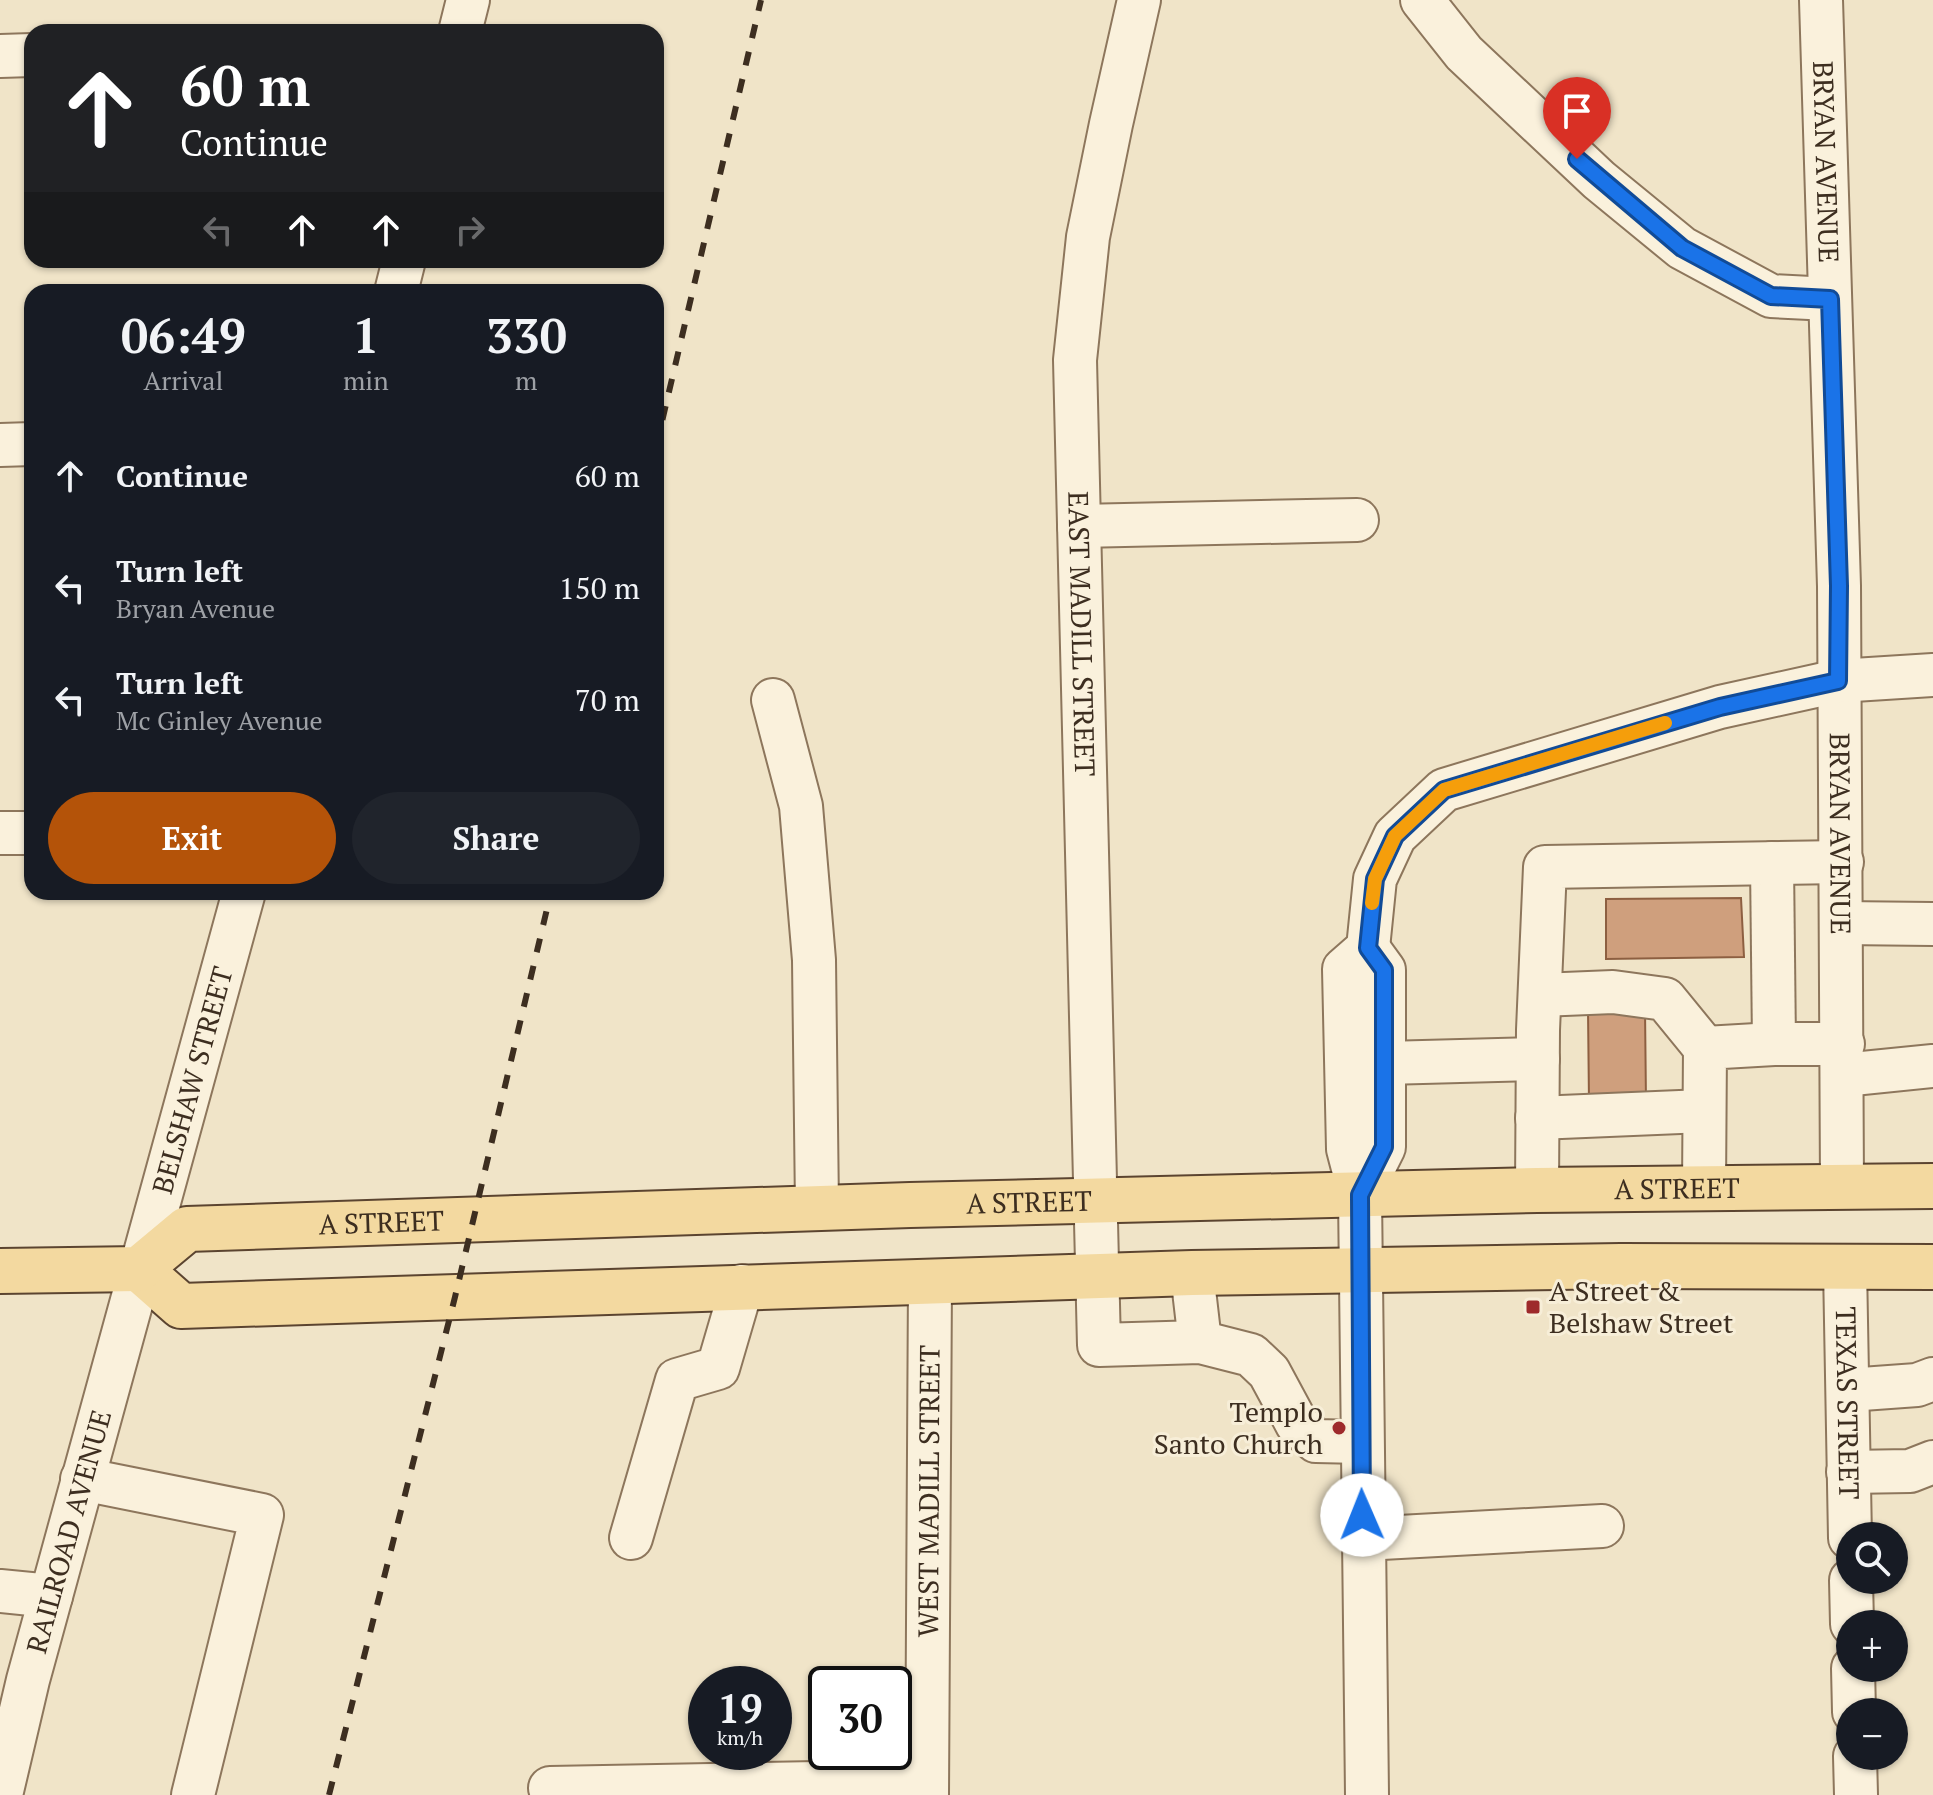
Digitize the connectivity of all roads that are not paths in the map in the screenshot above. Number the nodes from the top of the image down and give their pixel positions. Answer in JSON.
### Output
{"nodes":[{"id":1,"x":468,"y":0,"type":"edge"},
{"id":2,"x":1139,"y":0,"type":"edge"},
{"id":3,"x":1422,"y":0,"type":"edge"},
{"id":4,"x":1821,"y":0,"type":"edge"},
{"id":5,"x":462,"y":24,"type":"edge"},
{"id":6,"x":24,"y":55,"type":"edge"},
{"id":7,"x":0,"y":56,"type":"edge"},
{"id":8,"x":1830,"y":299,"type":"junction"},
{"id":9,"x":24,"y":444,"type":"edge"},
{"id":10,"x":0,"y":445,"type":"edge"},
{"id":11,"x":1357,"y":520,"type":"dead end"},
{"id":12,"x":1079,"y":526,"type":"junction"},
{"id":13,"x":1933,"y":675,"type":"edge"},
{"id":14,"x":1838,"y":681,"type":"junction"},
{"id":15,"x":773,"y":700,"type":"dead end"},
{"id":16,"x":0,"y":833,"type":"edge"},
{"id":17,"x":24,"y":833,"type":"edge"},
{"id":18,"x":1842,"y":862,"type":"junction"},
{"id":19,"x":1772,"y":863,"type":"junction"},
{"id":20,"x":242,"y":900,"type":"edge"},
{"id":21,"x":1841,"y":923,"type":"junction"},
{"id":22,"x":1933,"y":924,"type":"edge"},
{"id":23,"x":1368,"y":948,"type":"junction"},
{"id":24,"x":1540,"y":995,"type":"junction"},
{"id":25,"x":1774,"y":1044,"type":"junction"},
{"id":26,"x":1705,"y":1048,"type":"junction"},
{"id":27,"x":1538,"y":1059,"type":"junction"},
{"id":28,"x":1843,"y":1060,"type":"junction"},
{"id":29,"x":1385,"y":1063,"type":"junction"},
{"id":30,"x":1933,"y":1066,"type":"edge"},
{"id":31,"x":1704,"y":1111,"type":"junction"},
{"id":32,"x":1537,"y":1118,"type":"junction"},
{"id":33,"x":1842,"y":1186,"type":"junction"},
{"id":34,"x":1933,"y":1186,"type":"edge"},
{"id":35,"x":1704,"y":1188,"type":"junction"},
{"id":36,"x":1537,"y":1190,"type":"junction"},
{"id":37,"x":1360,"y":1195,"type":"junction"},
{"id":38,"x":1094,"y":1201,"type":"junction"},
{"id":39,"x":817,"y":1207,"type":"junction"},
{"id":40,"x":1845,"y":1267,"type":"junction"},
{"id":41,"x":1933,"y":1267,"type":"edge"},
{"id":42,"x":139,"y":1269,"type":"junction"},
{"id":43,"x":1360,"y":1270,"type":"junction"},
{"id":44,"x":0,"y":1271,"type":"edge"},
{"id":45,"x":1192,"y":1273,"type":"junction"},
{"id":46,"x":1096,"y":1275,"type":"junction"},
{"id":47,"x":930,"y":1281,"type":"junction"},
{"id":48,"x":742,"y":1286,"type":"junction"},
{"id":49,"x":1200,"y":1342,"type":"junction"},
{"id":50,"x":1933,"y":1379,"type":"edge"},
{"id":51,"x":1848,"y":1390,"type":"junction"},
{"id":52,"x":1362,"y":1442,"type":"junction"},
{"id":53,"x":1933,"y":1462,"type":"edge"},
{"id":54,"x":1848,"y":1472,"type":"junction"},
{"id":55,"x":82,"y":1479,"type":"junction"},
{"id":56,"x":1850,"y":1522,"type":"edge"},
{"id":57,"x":1602,"y":1526,"type":"dead end"},
{"id":58,"x":631,"y":1538,"type":"dead end"},
{"id":59,"x":1363,"y":1539,"type":"junction"},
{"id":60,"x":0,"y":1591,"type":"edge"},
{"id":61,"x":51,"y":1596,"type":"junction"},
{"id":62,"x":14,"y":1680,"type":"edge"},
{"id":63,"x":1855,"y":1770,"type":"edge"},
{"id":64,"x":550,"y":1788,"type":"dead end"},
{"id":65,"x":926,"y":1788,"type":"edge"},
{"id":66,"x":1,"y":1795,"type":"edge"},
{"id":67,"x":193,"y":1795,"type":"edge"},
{"id":68,"x":1367,"y":1795,"type":"edge"},
{"id":69,"x":1856,"y":1795,"type":"edge"}],
"edges":[{"from":1,"to":5,"type":"street"},
{"from":2,"to":12,"type":"street","name":"EAST MADILL STREET"},
{"from":3,"to":8,"type":"street"},
{"from":4,"to":8,"type":"street","name":"BRYAN AVENUE"},
{"from":6,"to":7,"type":"street"},
{"from":8,"to":14,"type":"street","name":"BRYAN AVENUE"},
{"from":9,"to":10,"type":"street"},
{"from":11,"to":12,"type":"street"},
{"from":12,"to":38,"type":"street","name":"EAST MADILL STREET"},
{"from":13,"to":14,"type":"street"},
{"from":14,"to":18,"type":"street","name":"BRYAN AVENUE"},
{"from":14,"to":23,"type":"street"},
{"from":15,"to":39,"type":"street"},
{"from":16,"to":17,"type":"street"},
{"from":18,"to":19,"type":"street"},
{"from":18,"to":21,"type":"street","name":"BRYAN AVENUE"},
{"from":19,"to":24,"type":"street"},
{"from":19,"to":25,"type":"street"},
{"from":20,"to":42,"type":"street","name":"BELSHAW STREET"},
{"from":21,"to":22,"type":"street"},
{"from":21,"to":28,"type":"street","name":"BRYAN AVENUE"},
{"from":23,"to":29,"type":"street"},
{"from":23,"to":37,"type":"street"},
{"from":24,"to":26,"type":"street"},
{"from":24,"to":27,"type":"street"},
{"from":25,"to":26,"type":"street"},
{"from":25,"to":28,"type":"street"},
{"from":26,"to":31,"type":"street"},
{"from":27,"to":29,"type":"street"},
{"from":27,"to":32,"type":"street"},
{"from":28,"to":30,"type":"street"},
{"from":28,"to":33,"type":"street","name":"BRYAN AVENUE"},
{"from":29,"to":37,"type":"street"},
{"from":31,"to":32,"type":"street"},
{"from":31,"to":35,"type":"street"},
{"from":32,"to":36,"type":"street"},
{"from":33,"to":34,"type":"main road","name":"A STREET"},
{"from":33,"to":35,"type":"main road","name":"A STREET"},
{"from":35,"to":36,"type":"main road","name":"A STREET"},
{"from":36,"to":37,"type":"main road","name":"A STREET"},
{"from":37,"to":38,"type":"main road","name":"A STREET"},
{"from":37,"to":43,"type":"street"},
{"from":38,"to":39,"type":"main road","name":"A STREET"},
{"from":38,"to":46,"type":"street","name":"EAST MADILL STREET"},
{"from":39,"to":42,"type":"main road","name":"A STREET"},
{"from":40,"to":41,"type":"main road"},
{"from":40,"to":43,"type":"main road"},
{"from":40,"to":51,"type":"street","name":"TEXAS STREET"},
{"from":42,"to":44,"type":"main road"},
{"from":42,"to":48,"type":"main road"},
{"from":42,"to":55,"type":"street","name":"RAILROAD AVENUE"},
{"from":43,"to":45,"type":"main road"},
{"from":43,"to":52,"type":"street"},
{"from":45,"to":46,"type":"main road"},
{"from":45,"to":49,"type":"street"},
{"from":46,"to":47,"type":"main road"},
{"from":46,"to":49,"type":"street","name":"EAST MADILL STREET"},
{"from":47,"to":48,"type":"main road"},
{"from":47,"to":65,"type":"street","name":"WEST MADILL STREET"},
{"from":48,"to":58,"type":"street"},
{"from":49,"to":52,"type":"street"},
{"from":50,"to":51,"type":"street"},
{"from":51,"to":54,"type":"street","name":"TEXAS STREET"},
{"from":52,"to":59,"type":"street"},
{"from":53,"to":54,"type":"street"},
{"from":54,"to":56,"type":"street","name":"TEXAS STREET"},
{"from":55,"to":61,"type":"street","name":"RAILROAD AVENUE"},
{"from":55,"to":67,"type":"street"},
{"from":57,"to":59,"type":"street"},
{"from":59,"to":68,"type":"street"},
{"from":60,"to":61,"type":"street"},
{"from":61,"to":62,"type":"street","name":"RAILROAD AVENUE"},
{"from":62,"to":66,"type":"street","name":"RAILROAD AVENUE"},
{"from":63,"to":69,"type":"street"},
{"from":64,"to":65,"type":"street"}]}
